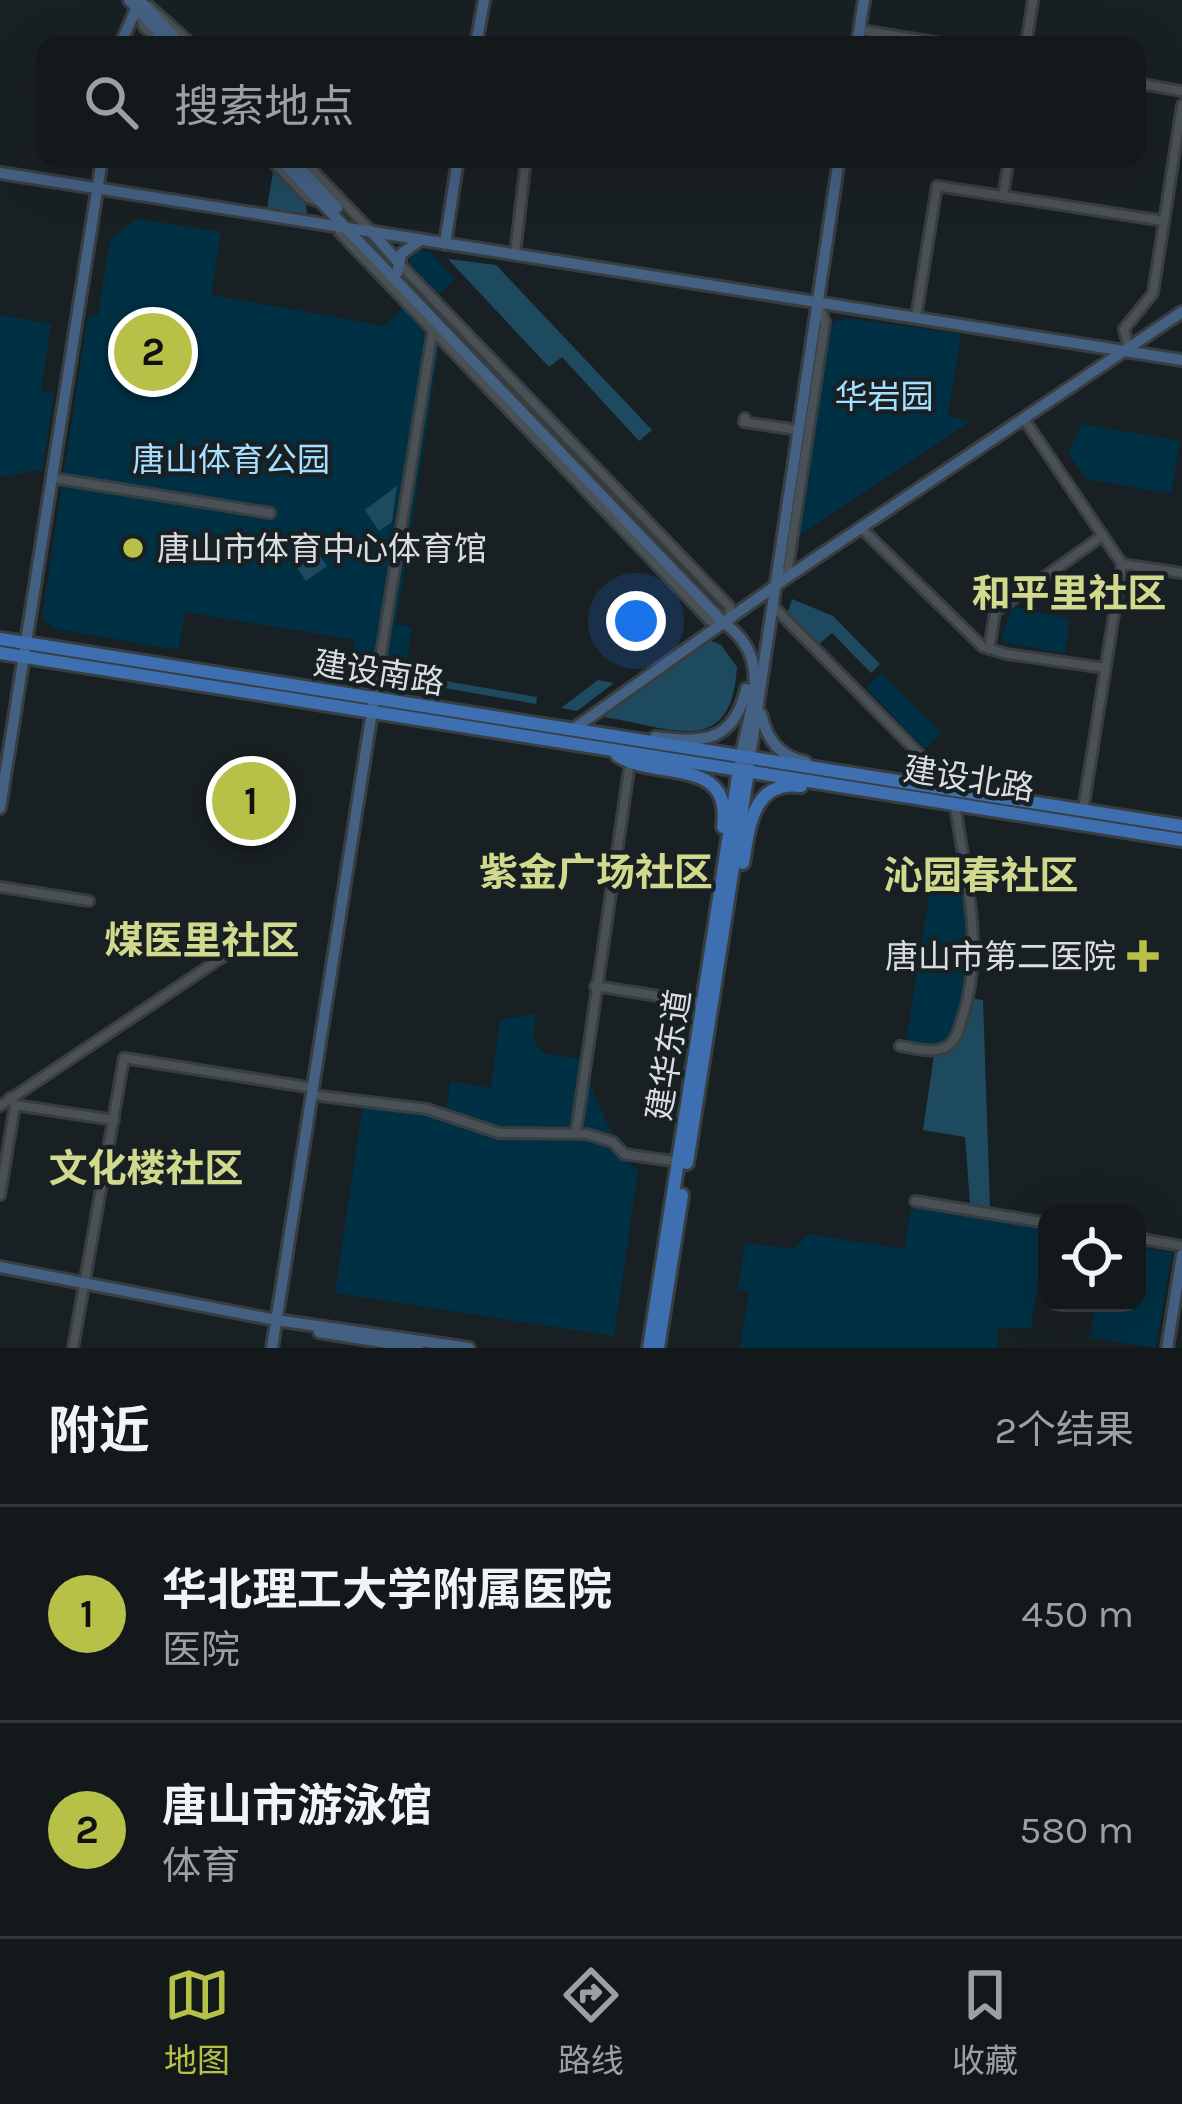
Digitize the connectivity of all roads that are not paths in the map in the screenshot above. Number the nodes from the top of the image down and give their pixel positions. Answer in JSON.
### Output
{"nodes":[{"id":1,"x":484,"y":0,"type":"edge"},
{"id":2,"x":864,"y":0,"type":"edge"},
{"id":3,"x":1034,"y":0,"type":"edge"},
{"id":4,"x":137,"y":1,"type":"edge"},
{"id":5,"x":859,"y":30,"type":"junction"},
{"id":6,"x":123,"y":36,"type":"edge"},
{"id":7,"x":153,"y":36,"type":"edge"},
{"id":8,"x":164,"y":36,"type":"edge"},
{"id":9,"x":173,"y":36,"type":"edge"},
{"id":10,"x":184,"y":36,"type":"edge"},
{"id":11,"x":478,"y":36,"type":"edge"},
{"id":12,"x":858,"y":36,"type":"edge"},
{"id":13,"x":897,"y":36,"type":"edge"},
{"id":14,"x":1028,"y":36,"type":"edge"},
{"id":15,"x":1146,"y":85,"type":"edge"},
{"id":16,"x":1182,"y":91,"type":"edge"},
{"id":17,"x":1182,"y":105,"type":"edge"},
{"id":18,"x":100,"y":168,"type":"edge"},
{"id":19,"x":279,"y":168,"type":"edge"},
{"id":20,"x":289,"y":168,"type":"edge"},
{"id":21,"x":299,"y":168,"type":"edge"},
{"id":22,"x":311,"y":168,"type":"edge"},
{"id":23,"x":457,"y":168,"type":"edge"},
{"id":24,"x":525,"y":168,"type":"edge"},
{"id":25,"x":838,"y":168,"type":"edge"},
{"id":26,"x":1008,"y":168,"type":"edge"},
{"id":27,"x":0,"y":172,"type":"edge"},
{"id":28,"x":97,"y":189,"type":"junction"},
{"id":29,"x":1003,"y":196,"type":"junction"},
{"id":30,"x":321,"y":202,"type":"junction"},
{"id":31,"x":1164,"y":221,"type":"junction"},
{"id":32,"x":349,"y":227,"type":"junction"},
{"id":33,"x":371,"y":231,"type":"junction"},
{"id":34,"x":422,"y":240,"type":"junction"},
{"id":35,"x":445,"y":244,"type":"junction"},
{"id":36,"x":515,"y":255,"type":"junction"},
{"id":37,"x":398,"y":268,"type":"junction"},
{"id":38,"x":817,"y":301,"type":"junction"},
{"id":39,"x":1182,"y":312,"type":"edge"},
{"id":40,"x":916,"y":317,"type":"junction"},
{"id":41,"x":432,"y":335,"type":"dead end"},
{"id":42,"x":1129,"y":351,"type":"junction"},
{"id":43,"x":1182,"y":360,"type":"edge"},
{"id":44,"x":1023,"y":417,"type":"junction"},
{"id":45,"x":745,"y":418,"type":"dead end"},
{"id":46,"x":798,"y":430,"type":"junction"},
{"id":47,"x":52,"y":478,"type":"junction"},
{"id":48,"x":270,"y":513,"type":"dead end"},
{"id":49,"x":861,"y":528,"type":"junction"},
{"id":50,"x":1102,"y":536,"type":"junction"},
{"id":51,"x":1122,"y":564,"type":"junction"},
{"id":52,"x":1182,"y":573,"type":"edge"},
{"id":53,"x":775,"y":587,"type":"junction"},
{"id":54,"x":762,"y":597,"type":"junction"},
{"id":55,"x":775,"y":608,"type":"junction"},
{"id":56,"x":729,"y":624,"type":"junction"},
{"id":57,"x":0,"y":639,"type":"edge"},
{"id":58,"x":749,"y":644,"type":"junction"},
{"id":59,"x":988,"y":649,"type":"junction"},
{"id":60,"x":25,"y":650,"type":"junction"},
{"id":61,"x":0,"y":653,"type":"edge"},
{"id":62,"x":1106,"y":668,"type":"junction"},
{"id":63,"x":759,"y":704,"type":"junction"},
{"id":64,"x":373,"y":705,"type":"junction"},
{"id":65,"x":572,"y":730,"type":"junction"},
{"id":66,"x":614,"y":744,"type":"junction"},
{"id":67,"x":630,"y":763,"type":"junction"},
{"id":68,"x":745,"y":764,"type":"junction"},
{"id":69,"x":884,"y":785,"type":"junction"},
{"id":70,"x":947,"y":789,"type":"junction"},
{"id":71,"x":954,"y":803,"type":"junction"},
{"id":72,"x":0,"y":808,"type":"edge"},
{"id":73,"x":1083,"y":810,"type":"junction"},
{"id":74,"x":1182,"y":826,"type":"edge"},
{"id":75,"x":1182,"y":840,"type":"edge"},
{"id":76,"x":0,"y":887,"type":"edge"},
{"id":77,"x":88,"y":901,"type":"dead end"},
{"id":78,"x":724,"y":903,"type":"junction"},
{"id":79,"x":254,"y":936,"type":"dead end"},
{"id":80,"x":596,"y":986,"type":"junction"},
{"id":81,"x":703,"y":1003,"type":"junction"},
{"id":82,"x":900,"y":1046,"type":"dead end"},
{"id":83,"x":312,"y":1091,"type":"junction"},
{"id":84,"x":13,"y":1102,"type":"junction"},
{"id":85,"x":0,"y":1106,"type":"edge"},
{"id":86,"x":114,"y":1120,"type":"junction"},
{"id":87,"x":576,"y":1132,"type":"junction"},
{"id":88,"x":679,"y":1162,"type":"junction"},
{"id":89,"x":0,"y":1196,"type":"edge"},
{"id":90,"x":915,"y":1201,"type":"dead end"},
{"id":91,"x":1038,"y":1222,"type":"edge"},
{"id":92,"x":1146,"y":1240,"type":"edge"},
{"id":93,"x":1182,"y":1246,"type":"edge"},
{"id":94,"x":1182,"y":1256,"type":"edge"},
{"id":95,"x":0,"y":1267,"type":"edge"},
{"id":96,"x":88,"y":1283,"type":"junction"},
{"id":97,"x":276,"y":1321,"type":"junction"},
{"id":98,"x":74,"y":1348,"type":"edge"},
{"id":99,"x":272,"y":1348,"type":"edge"},
{"id":100,"x":418,"y":1348,"type":"edge"},
{"id":101,"x":469,"y":1348,"type":"edge"},
{"id":102,"x":649,"y":1348,"type":"edge"},
{"id":103,"x":658,"y":1348,"type":"edge"},
{"id":104,"x":1167,"y":1348,"type":"edge"}],
"edges":[{"from":1,"to":11,"type":"street"},
{"from":2,"to":5,"type":"street"},
{"from":3,"to":14,"type":"street"},
{"from":4,"to":6,"type":"street"},
{"from":4,"to":7,"type":"street"},
{"from":4,"to":8,"type":"street"},
{"from":4,"to":9,"type":"street"},
{"from":4,"to":10,"type":"street"},
{"from":5,"to":12,"type":"street"},
{"from":5,"to":13,"type":"street"},
{"from":15,"to":16,"type":"street"},
{"from":17,"to":31,"type":"street"},
{"from":18,"to":28,"type":"street"},
{"from":19,"to":30,"type":"street"},
{"from":20,"to":30,"type":"street"},
{"from":21,"to":32,"type":"street"},
{"from":22,"to":33,"type":"street"},
{"from":23,"to":35,"type":"street"},
{"from":24,"to":36,"type":"street"},
{"from":25,"to":38,"type":"street"},
{"from":26,"to":29,"type":"street"},
{"from":27,"to":28,"type":"street"},
{"from":28,"to":32,"type":"street"},
{"from":28,"to":47,"type":"street"},
{"from":29,"to":31,"type":"street"},
{"from":29,"to":40,"type":"street"},
{"from":30,"to":32,"type":"street"},
{"from":31,"to":42,"type":"street"},
{"from":32,"to":33,"type":"street"},
{"from":32,"to":37,"type":"street"},
{"from":32,"to":56,"type":"street"},
{"from":33,"to":34,"type":"street"},
{"from":33,"to":37,"type":"street"},
{"from":34,"to":35,"type":"street"},
{"from":34,"to":37,"type":"street"},
{"from":35,"to":36,"type":"street"},
{"from":36,"to":38,"type":"street"},
{"from":37,"to":56,"type":"street"},
{"from":38,"to":40,"type":"street"},
{"from":38,"to":46,"type":"street"},
{"from":38,"to":53,"type":"street"},
{"from":39,"to":42,"type":"street"},
{"from":40,"to":42,"type":"street"},
{"from":41,"to":64,"type":"street"},
{"from":42,"to":43,"type":"street"},
{"from":42,"to":44,"type":"street"},
{"from":44,"to":49,"type":"street"},
{"from":44,"to":50,"type":"street"},
{"from":45,"to":46,"type":"street"},
{"from":46,"to":53,"type":"street"},
{"from":47,"to":48,"type":"street"},
{"from":47,"to":60,"type":"street"},
{"from":49,"to":53,"type":"street"},
{"from":49,"to":59,"type":"street"},
{"from":50,"to":51,"type":"street"},
{"from":50,"to":59,"type":"street"},
{"from":51,"to":52,"type":"street"},
{"from":51,"to":62,"type":"street"},
{"from":53,"to":54,"type":"street"},
{"from":53,"to":55,"type":"street"},
{"from":54,"to":55,"type":"street"},
{"from":54,"to":56,"type":"street"},
{"from":55,"to":63,"type":"street"},
{"from":55,"to":70,"type":"street"},
{"from":56,"to":58,"type":"street"},
{"from":56,"to":65,"type":"street"},
{"from":57,"to":60,"type":"main road","name":"建设南路"},
{"from":58,"to":66,"type":"street"},
{"from":58,"to":68,"type":"street"},
{"from":59,"to":62,"type":"street"},
{"from":60,"to":61,"type":"main road","name":"建设南路"},
{"from":60,"to":64,"type":"main road","name":"建设南路"},
{"from":60,"to":72,"type":"street"},
{"from":62,"to":73,"type":"street"},
{"from":63,"to":68,"type":"street"},
{"from":63,"to":69,"type":"street"},
{"from":64,"to":65,"type":"main road","name":"建设南路"},
{"from":64,"to":66,"type":"main road","name":"建设南路"},
{"from":64,"to":83,"type":"street"},
{"from":65,"to":66,"type":"main road","name":"建设南路"},
{"from":66,"to":67,"type":"main road"},
{"from":66,"to":68,"type":"main road","name":"建设南路"},
{"from":67,"to":78,"type":"main road"},
{"from":67,"to":80,"type":"street"},
{"from":68,"to":69,"type":"main road","name":"建设北路"},
{"from":68,"to":78,"type":"main road","name":"建华东道"},
{"from":69,"to":70,"type":"main road","name":"建设北路"},
{"from":69,"to":71,"type":"main road","name":"建设北路"},
{"from":69,"to":78,"type":"main road"},
{"from":70,"to":73,"type":"main road","name":"建设北路"},
{"from":71,"to":75,"type":"main road","name":"建设北路"},
{"from":71,"to":82,"type":"street"},
{"from":73,"to":74,"type":"main road","name":"建设北路"},
{"from":76,"to":77,"type":"street"},
{"from":78,"to":81,"type":"main road","name":"建华东道"},
{"from":78,"to":103,"type":"main road","name":"建华东道"},
{"from":79,"to":84,"type":"street"},
{"from":80,"to":81,"type":"street"},
{"from":80,"to":87,"type":"street"},
{"from":81,"to":88,"type":"main road","name":"建华东道"},
{"from":83,"to":86,"type":"street"},
{"from":83,"to":87,"type":"street"},
{"from":83,"to":97,"type":"street"},
{"from":84,"to":85,"type":"street"},
{"from":84,"to":86,"type":"street"},
{"from":84,"to":89,"type":"street"},
{"from":86,"to":96,"type":"street"},
{"from":87,"to":88,"type":"street"},
{"from":88,"to":102,"type":"main road","name":"建华东道"},
{"from":90,"to":91,"type":"street"},
{"from":92,"to":93,"type":"street"},
{"from":94,"to":104,"type":"street"},
{"from":95,"to":96,"type":"street"},
{"from":96,"to":97,"type":"street"},
{"from":96,"to":98,"type":"street"},
{"from":97,"to":99,"type":"street"},
{"from":97,"to":100,"type":"street"},
{"from":97,"to":101,"type":"street"}]}
